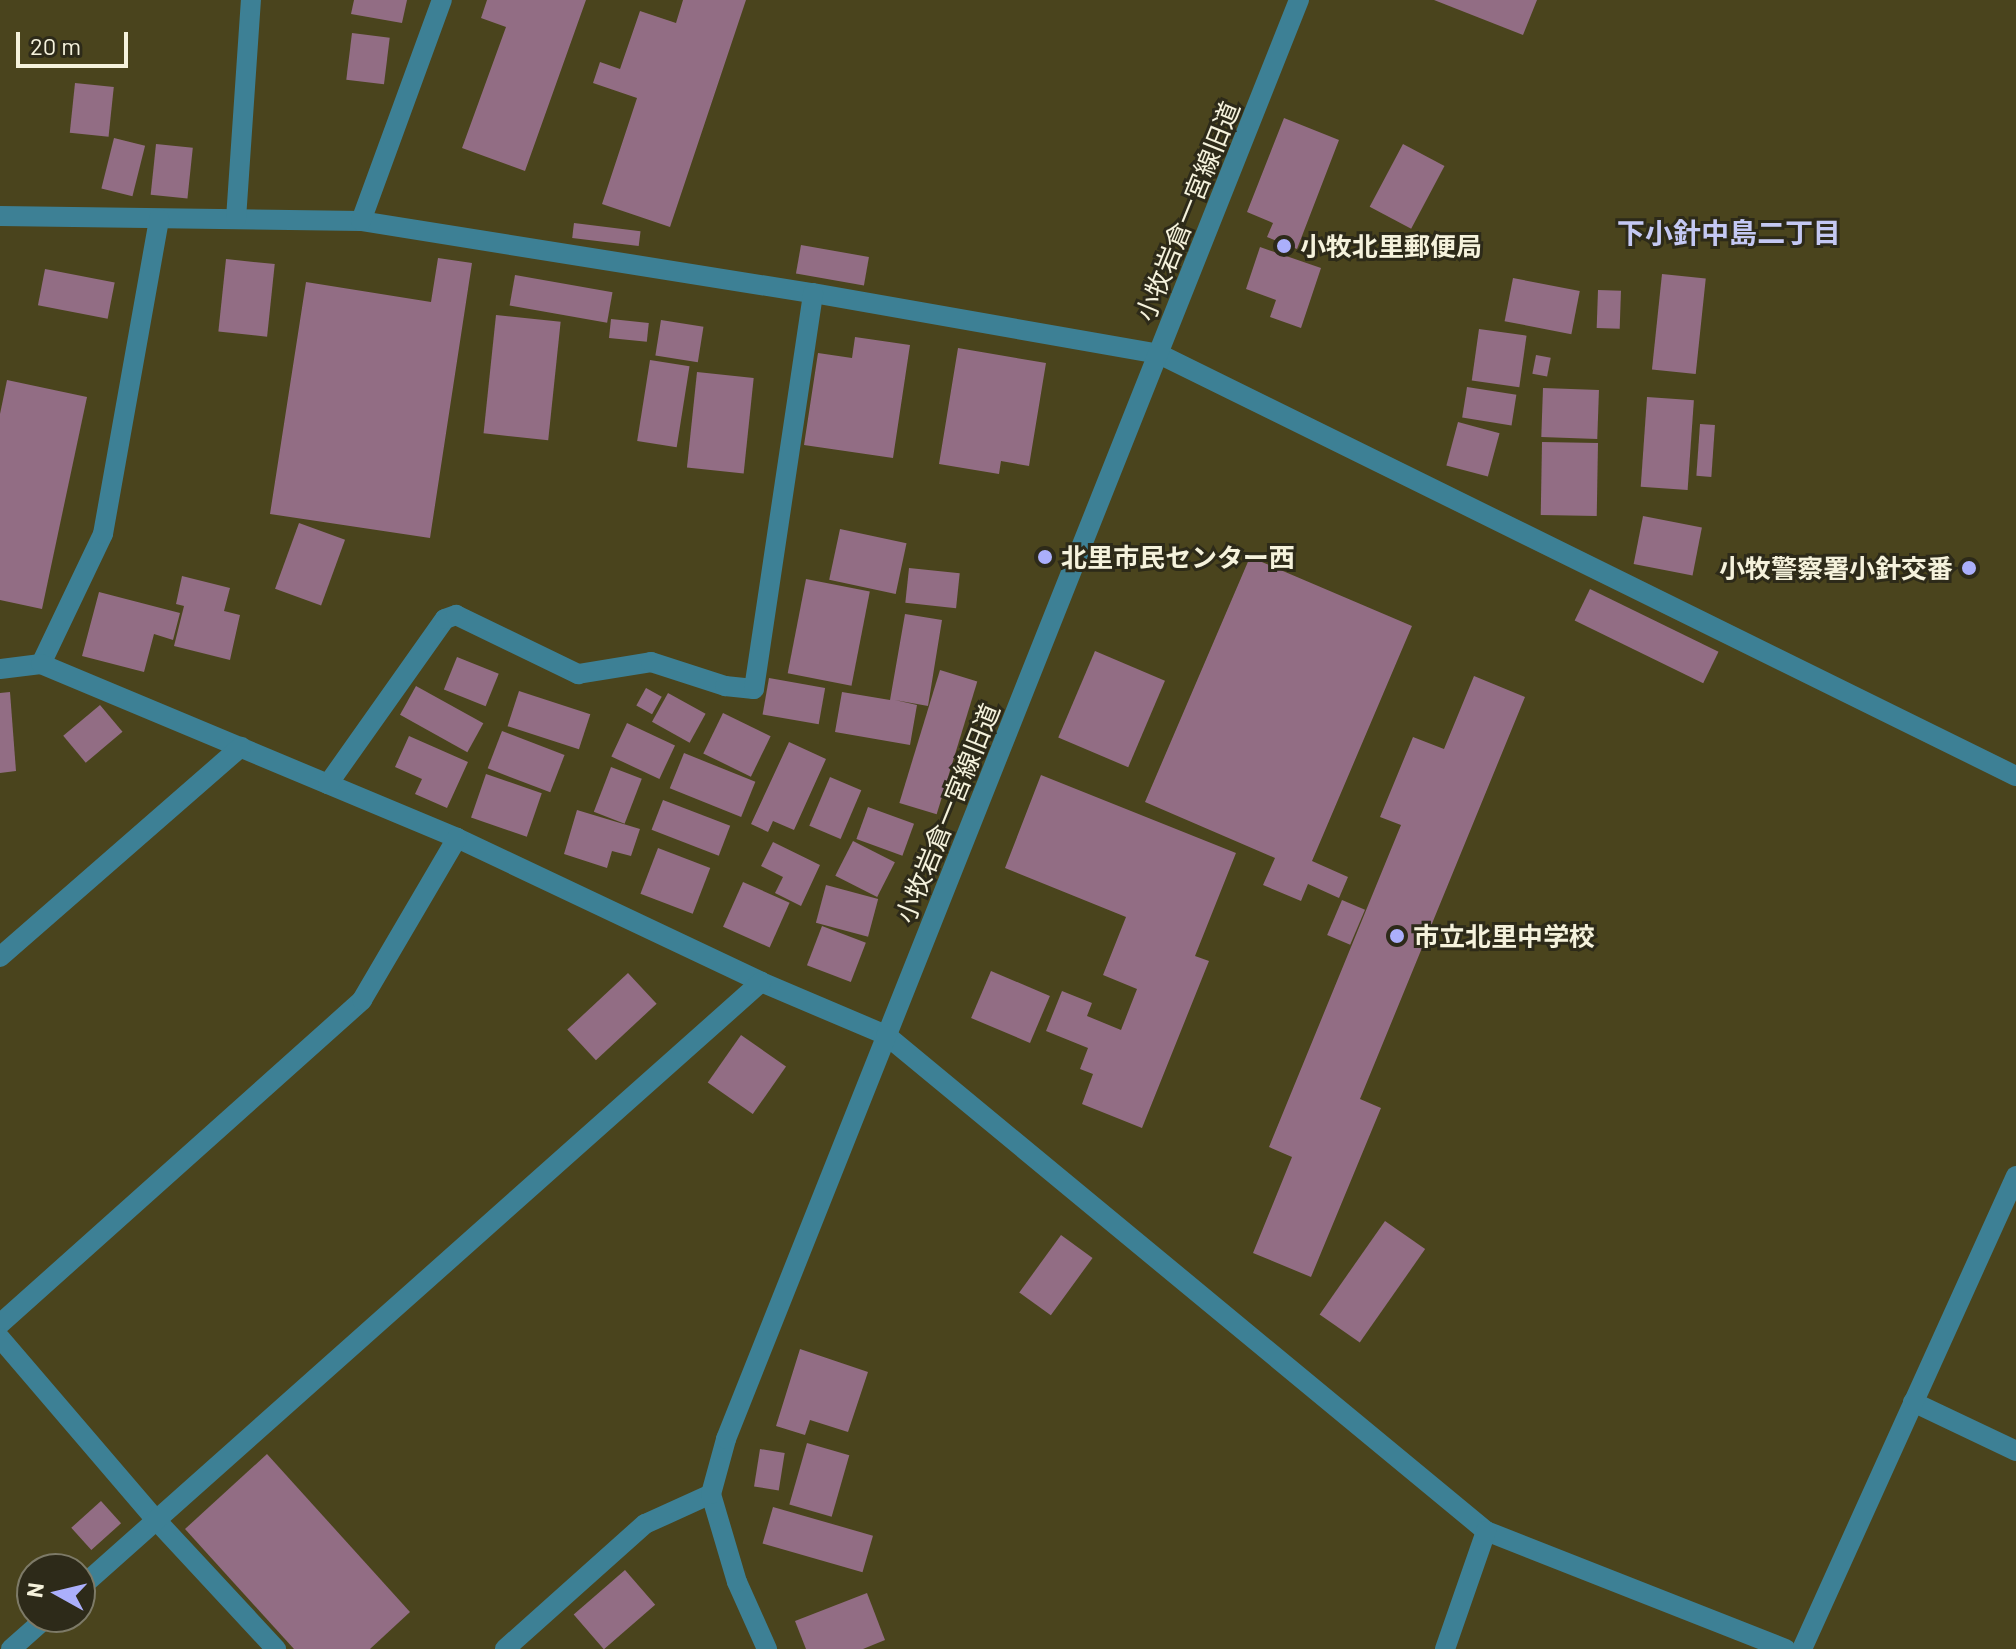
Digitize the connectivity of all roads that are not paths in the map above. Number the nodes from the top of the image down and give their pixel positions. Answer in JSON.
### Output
{"nodes":[{"id":1,"x":251,"y":0,"type":"edge"},
{"id":2,"x":442,"y":0,"type":"edge"},
{"id":3,"x":1299,"y":0,"type":"edge"},
{"id":4,"x":0,"y":216,"type":"edge"},
{"id":5,"x":159,"y":219,"type":"junction"},
{"id":6,"x":236,"y":219,"type":"junction"},
{"id":7,"x":361,"y":221,"type":"junction"},
{"id":8,"x":813,"y":293,"type":"junction"},
{"id":9,"x":1159,"y":354,"type":"junction"},
{"id":10,"x":41,"y":664,"type":"junction"},
{"id":11,"x":0,"y":669,"type":"edge"},
{"id":12,"x":241,"y":747,"type":"junction"},
{"id":13,"x":2016,"y":776,"type":"edge"},
{"id":14,"x":328,"y":784,"type":"junction"},
{"id":15,"x":457,"y":838,"type":"junction"},
{"id":16,"x":0,"y":957,"type":"edge"},
{"id":17,"x":761,"y":982,"type":"junction"},
{"id":18,"x":886,"y":1035,"type":"junction"},
{"id":19,"x":2016,"y":1176,"type":"edge"},
{"id":20,"x":0,"y":1324,"type":"edge"},
{"id":21,"x":0,"y":1338,"type":"edge"},
{"id":22,"x":1913,"y":1402,"type":"junction"},
{"id":23,"x":2016,"y":1451,"type":"edge"},
{"id":24,"x":711,"y":1494,"type":"junction"},
{"id":25,"x":157,"y":1521,"type":"junction"},
{"id":26,"x":1486,"y":1531,"type":"junction"},
{"id":27,"x":96,"y":1574,"type":"edge"},
{"id":28,"x":29,"y":1633,"type":"edge"},
{"id":29,"x":11,"y":1649,"type":"edge"},
{"id":30,"x":276,"y":1649,"type":"edge"},
{"id":31,"x":505,"y":1649,"type":"edge"},
{"id":32,"x":767,"y":1649,"type":"edge"},
{"id":33,"x":1445,"y":1649,"type":"edge"},
{"id":34,"x":1786,"y":1649,"type":"edge"},
{"id":35,"x":1802,"y":1649,"type":"edge"}],
"edges":[{"from":1,"to":6,"type":"street"},
{"from":2,"to":7,"type":"street"},
{"from":3,"to":9,"type":"street","name":"小牧岩倉一宮線旧道"},
{"from":4,"to":5,"type":"street"},
{"from":5,"to":6,"type":"street"},
{"from":5,"to":10,"type":"street"},
{"from":6,"to":7,"type":"street"},
{"from":7,"to":8,"type":"street"},
{"from":8,"to":9,"type":"street"},
{"from":8,"to":14,"type":"street"},
{"from":9,"to":13,"type":"street"},
{"from":9,"to":18,"type":"street","name":"小牧岩倉一宮線旧道"},
{"from":10,"to":11,"type":"street"},
{"from":10,"to":12,"type":"street"},
{"from":12,"to":14,"type":"street"},
{"from":12,"to":16,"type":"street"},
{"from":14,"to":15,"type":"street"},
{"from":15,"to":17,"type":"street"},
{"from":15,"to":20,"type":"street"},
{"from":17,"to":18,"type":"street"},
{"from":17,"to":25,"type":"street"},
{"from":18,"to":24,"type":"street","name":"小牧岩倉一宮線旧道"},
{"from":18,"to":26,"type":"street"},
{"from":19,"to":22,"type":"street"},
{"from":21,"to":25,"type":"street"},
{"from":22,"to":23,"type":"street"},
{"from":22,"to":35,"type":"street"},
{"from":24,"to":31,"type":"street"},
{"from":24,"to":32,"type":"street"},
{"from":25,"to":27,"type":"street"},
{"from":25,"to":30,"type":"street"},
{"from":26,"to":33,"type":"street"},
{"from":26,"to":34,"type":"street"},
{"from":28,"to":29,"type":"street"}]}
